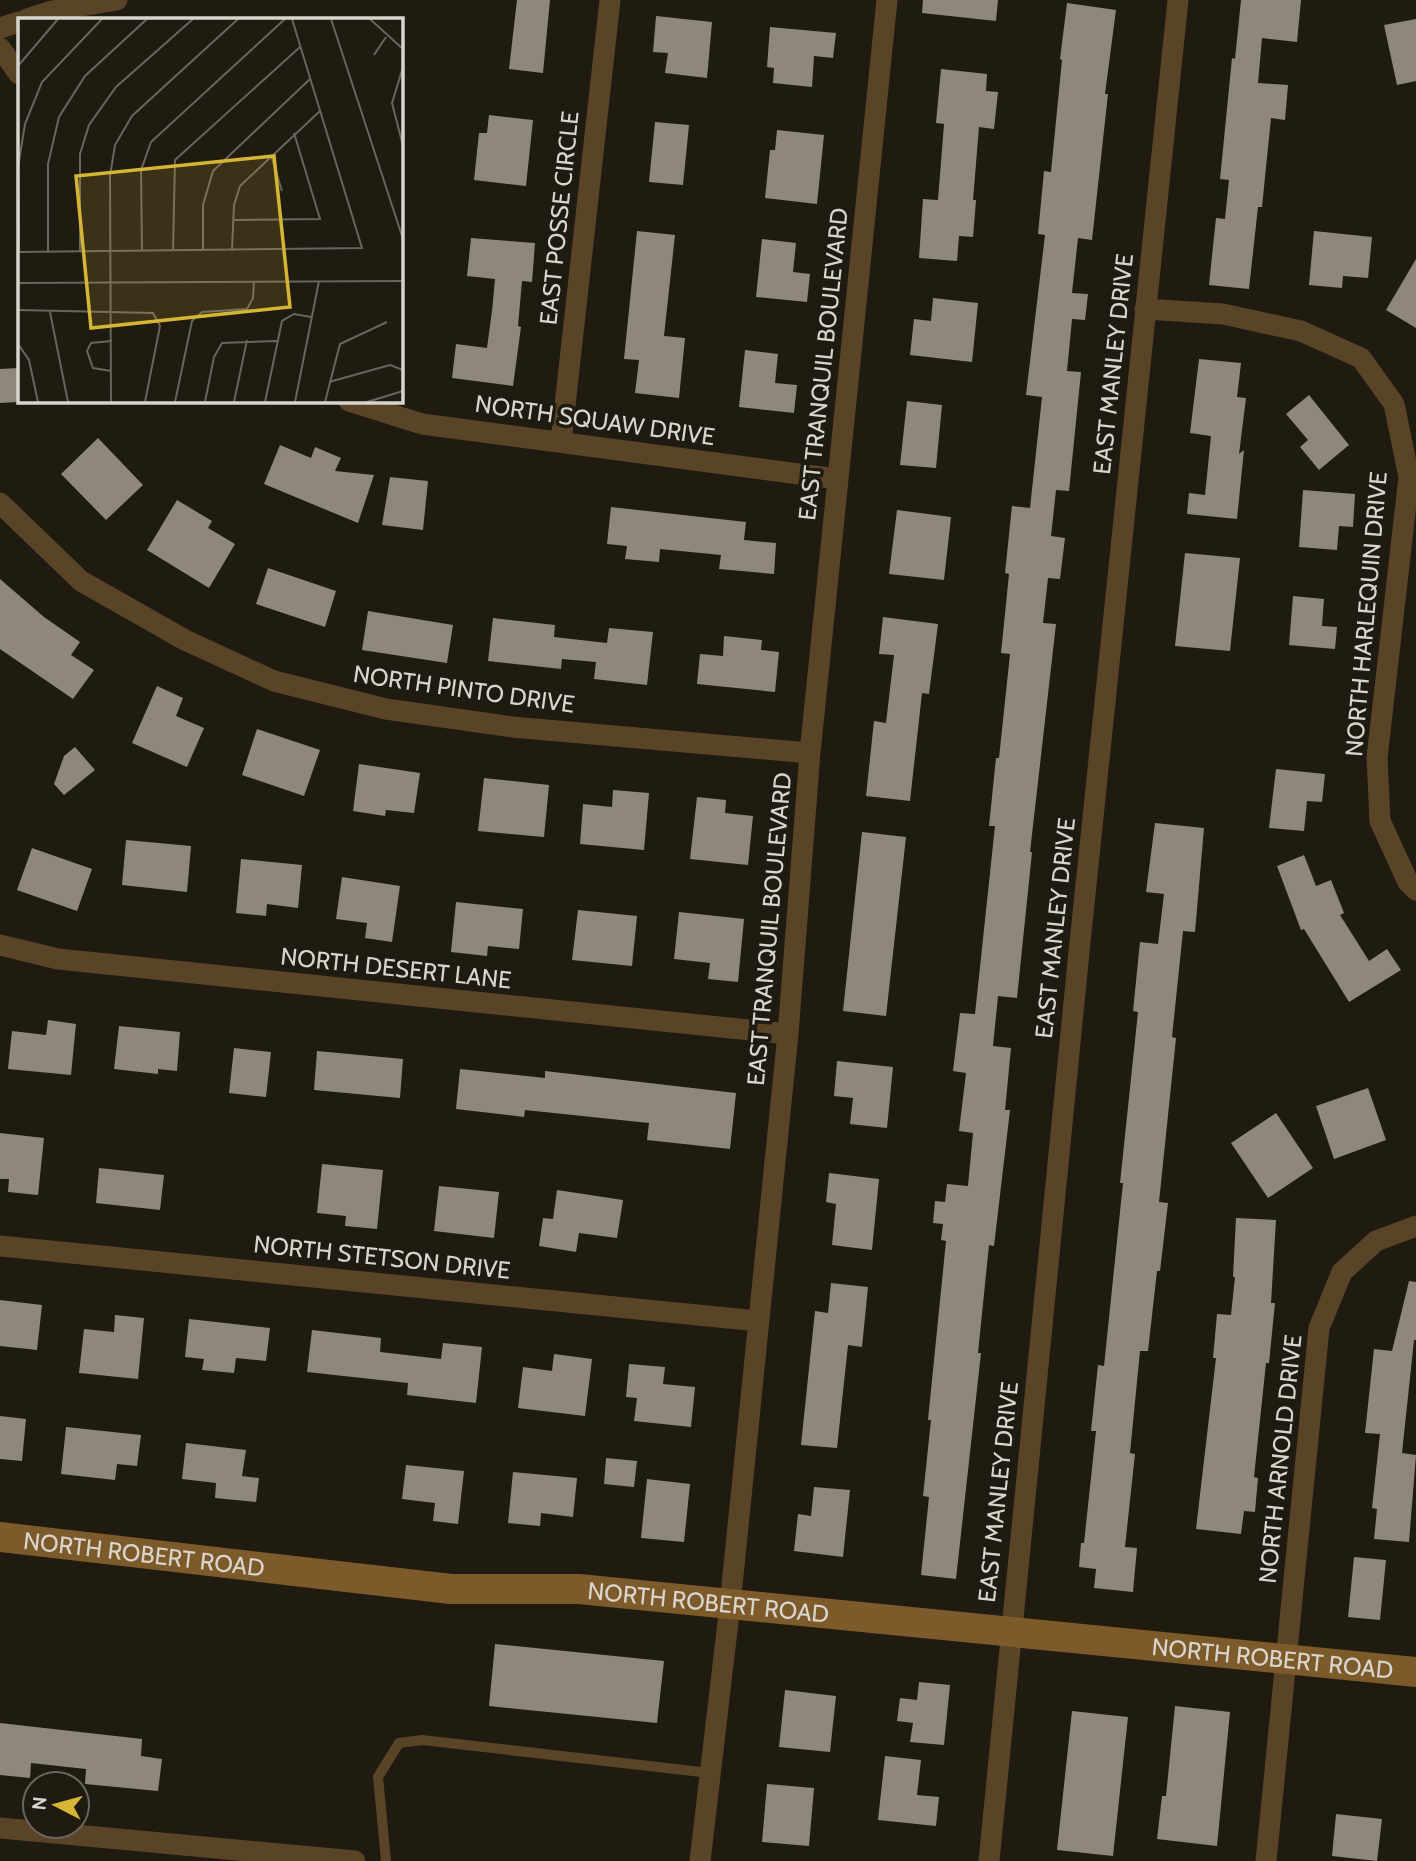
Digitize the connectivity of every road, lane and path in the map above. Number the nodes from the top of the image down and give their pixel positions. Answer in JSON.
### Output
{"nodes":[{"id":1,"x":117,"y":0,"type":"edge"},
{"id":2,"x":610,"y":0,"type":"edge"},
{"id":3,"x":887,"y":0,"type":"edge"},
{"id":4,"x":1178,"y":0,"type":"edge"},
{"id":5,"x":30,"y":18,"type":"edge"},
{"id":6,"x":18,"y":22,"type":"edge"},
{"id":7,"x":0,"y":28,"type":"edge"},
{"id":8,"x":0,"y":48,"type":"edge"},
{"id":9,"x":18,"y":73,"type":"edge"},
{"id":10,"x":1145,"y":309,"type":"junction"},
{"id":11,"x":352,"y":402,"type":"edge"},
{"id":12,"x":561,"y":441,"type":"junction"},
{"id":13,"x":837,"y":479,"type":"junction"},
{"id":14,"x":0,"y":503,"type":"edge"},
{"id":15,"x":810,"y":753,"type":"junction"},
{"id":16,"x":1416,"y":890,"type":"edge"},
{"id":17,"x":0,"y":945,"type":"edge"},
{"id":18,"x":788,"y":1034,"type":"junction"},
{"id":19,"x":1416,"y":1226,"type":"edge"},
{"id":20,"x":0,"y":1245,"type":"edge"},
{"id":21,"x":758,"y":1321,"type":"junction"},
{"id":22,"x":0,"y":1537,"type":"edge"},
{"id":23,"x":730,"y":1605,"type":"junction"},
{"id":24,"x":1011,"y":1632,"type":"junction"},
{"id":25,"x":1286,"y":1660,"type":"junction"},
{"id":26,"x":1416,"y":1672,"type":"edge"},
{"id":27,"x":710,"y":1773,"type":"junction"},
{"id":28,"x":0,"y":1828,"type":"edge"},
{"id":29,"x":355,"y":1861,"type":"edge"},
{"id":30,"x":386,"y":1861,"type":"edge"},
{"id":31,"x":700,"y":1861,"type":"edge"},
{"id":32,"x":989,"y":1861,"type":"edge"},
{"id":33,"x":1266,"y":1861,"type":"edge"}],
"edges":[{"from":1,"to":5,"type":"street"},
{"from":2,"to":12,"type":"street","name":"EAST POSSE CIRCLE"},
{"from":3,"to":13,"type":"street","name":"EAST TRANQUIL BOULEVARD"},
{"from":4,"to":10,"type":"street","name":"EAST MANLEY DRIVE"},
{"from":6,"to":7,"type":"street"},
{"from":8,"to":9,"type":"street"},
{"from":10,"to":16,"type":"street","name":"NORTH HARLEQUIN DRIVE"},
{"from":10,"to":24,"type":"street","name":"EAST MANLEY DRIVE"},
{"from":11,"to":12,"type":"street","name":"NORTH SQUAW DRIVE"},
{"from":12,"to":13,"type":"street","name":"NORTH SQUAW DRIVE"},
{"from":13,"to":15,"type":"street","name":"EAST TRANQUIL BOULEVARD"},
{"from":14,"to":15,"type":"street","name":"NORTH PINTO DRIVE"},
{"from":15,"to":18,"type":"street","name":"EAST TRANQUIL BOULEVARD"},
{"from":17,"to":18,"type":"street","name":"NORTH DESERT LANE"},
{"from":18,"to":21,"type":"street","name":"EAST TRANQUIL BOULEVARD"},
{"from":19,"to":25,"type":"street","name":"NORTH ARNOLD DRIVE"},
{"from":20,"to":21,"type":"street","name":"NORTH STETSON DRIVE"},
{"from":21,"to":23,"type":"street","name":"EAST TRANQUIL BOULEVARD"},
{"from":22,"to":23,"type":"main road","name":"NORTH ROBERT ROAD"},
{"from":23,"to":24,"type":"main road","name":"NORTH ROBERT ROAD"},
{"from":23,"to":27,"type":"street","name":"EAST TRANQUIL BOULEVARD"},
{"from":24,"to":25,"type":"main road","name":"NORTH ROBERT ROAD"},
{"from":24,"to":32,"type":"street","name":"EAST MANLEY DRIVE"},
{"from":25,"to":26,"type":"main road","name":"NORTH ROBERT ROAD"},
{"from":25,"to":33,"type":"street","name":"NORTH ARNOLD DRIVE"},
{"from":27,"to":30,"type":"lane"},
{"from":27,"to":31,"type":"street","name":"EAST TRANQUIL BOULEVARD"},
{"from":28,"to":29,"type":"street"}]}
